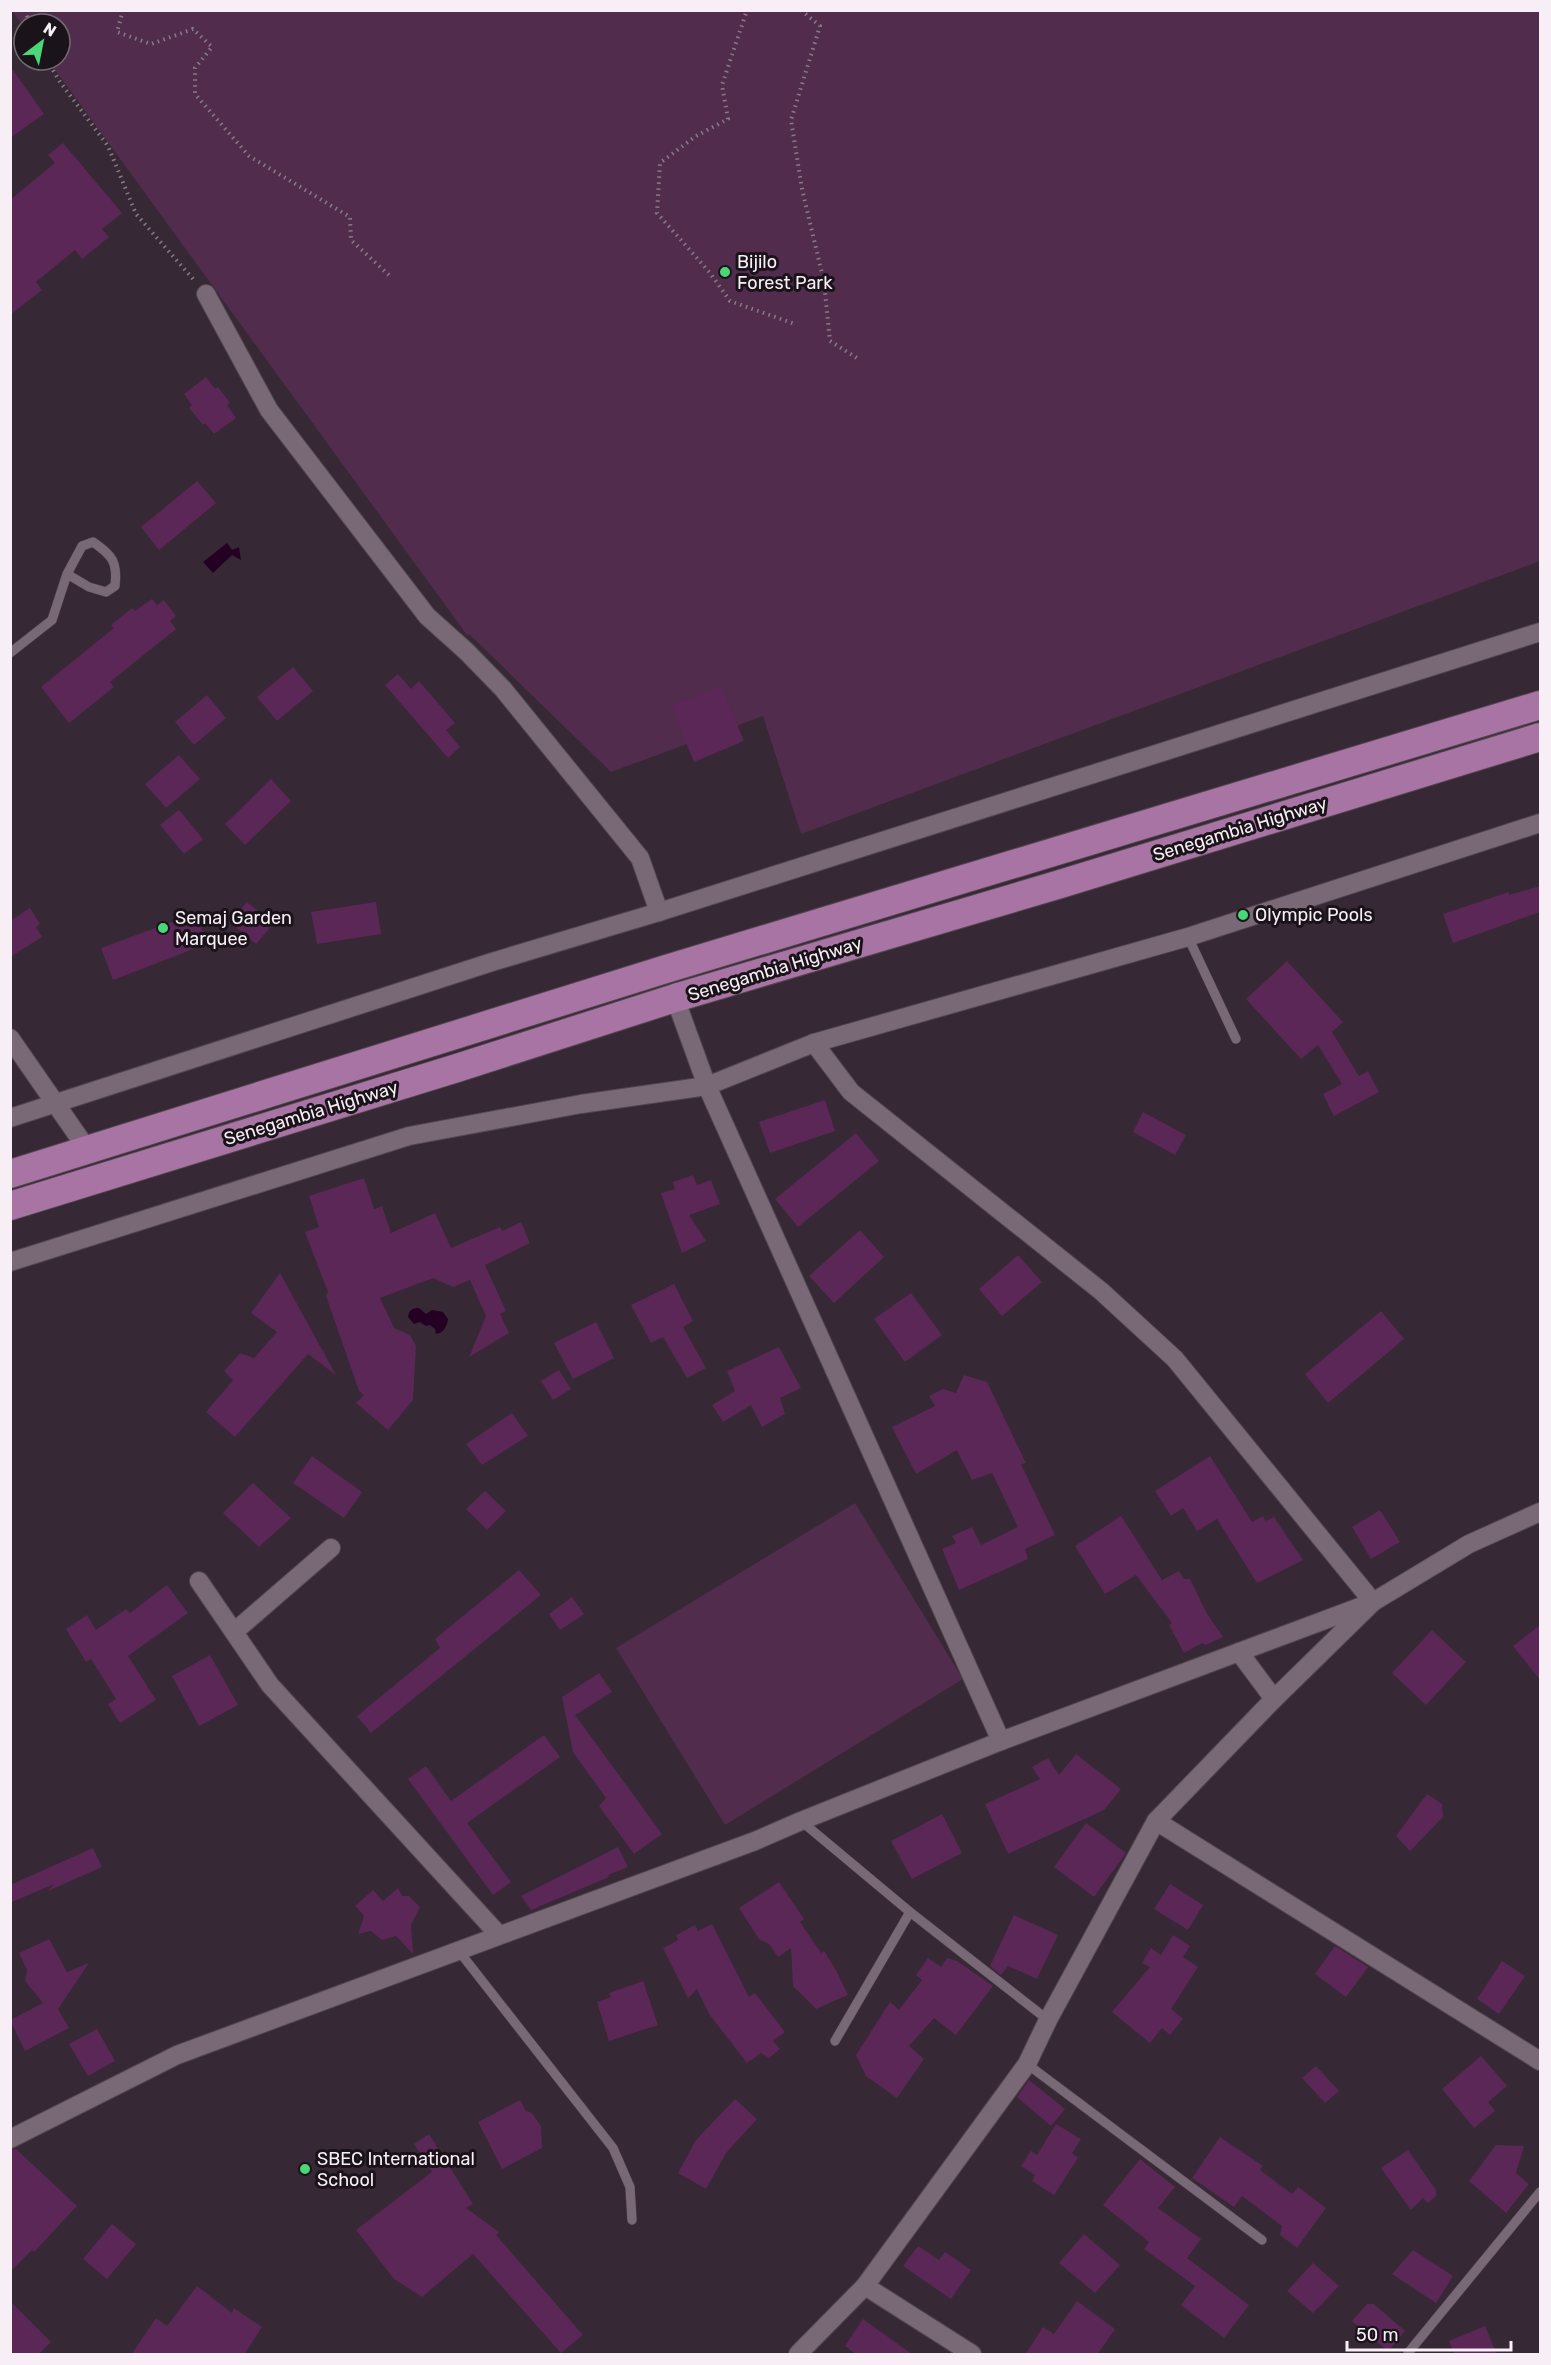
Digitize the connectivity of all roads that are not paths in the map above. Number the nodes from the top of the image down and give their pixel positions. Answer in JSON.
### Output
{"nodes":[{"id":1,"x":207,"y":294,"type":"road end"},
{"id":2,"x":67,"y":574,"type":"junction"},
{"id":3,"x":1540,"y":632,"type":"edge"},
{"id":4,"x":10,"y":653,"type":"edge"},
{"id":5,"x":1540,"y":705,"type":"edge"},
{"id":6,"x":1540,"y":737,"type":"edge"},
{"id":7,"x":1540,"y":823,"type":"edge"},
{"id":8,"x":659,"y":912,"type":"junction"},
{"id":9,"x":1188,"y":936,"type":"junction"},
{"id":10,"x":675,"y":998,"type":"junction"},
{"id":11,"x":10,"y":1038,"type":"edge"},
{"id":12,"x":1236,"y":1038,"type":"dead end"},
{"id":13,"x":814,"y":1043,"type":"junction"},
{"id":14,"x":707,"y":1086,"type":"junction"},
{"id":15,"x":55,"y":1103,"type":"junction"},
{"id":16,"x":10,"y":1118,"type":"edge"},
{"id":17,"x":87,"y":1149,"type":"junction"},
{"id":18,"x":10,"y":1174,"type":"edge"},
{"id":19,"x":10,"y":1206,"type":"edge"},
{"id":20,"x":10,"y":1262,"type":"edge"},
{"id":21,"x":1540,"y":1512,"type":"edge"},
{"id":22,"x":331,"y":1548,"type":"dead end"},
{"id":23,"x":199,"y":1581,"type":"dead end"},
{"id":24,"x":1373,"y":1602,"type":"junction"},
{"id":25,"x":234,"y":1632,"type":"junction"},
{"id":26,"x":1239,"y":1652,"type":"junction"},
{"id":27,"x":1274,"y":1699,"type":"junction"},
{"id":28,"x":1000,"y":1741,"type":"junction"},
{"id":29,"x":801,"y":1821,"type":"junction"},
{"id":30,"x":1156,"y":1821,"type":"junction"},
{"id":31,"x":910,"y":1912,"type":"junction"},
{"id":32,"x":499,"y":1935,"type":"junction"},
{"id":33,"x":458,"y":1950,"type":"junction"},
{"id":34,"x":1048,"y":2020,"type":"junction"},
{"id":35,"x":835,"y":2041,"type":"dead end"},
{"id":36,"x":1540,"y":2061,"type":"edge"},
{"id":37,"x":1027,"y":2064,"type":"junction"},
{"id":38,"x":11,"y":2138,"type":"edge"},
{"id":39,"x":1540,"y":2192,"type":"edge"},
{"id":40,"x":632,"y":2220,"type":"dead end"},
{"id":41,"x":1262,"y":2240,"type":"dead end"},
{"id":42,"x":865,"y":2286,"type":"junction"},
{"id":43,"x":1408,"y":2353,"type":"dead end"},
{"id":44,"x":798,"y":2355,"type":"edge"},
{"id":45,"x":972,"y":2355,"type":"edge"}],
"edges":[{"from":1,"to":8,"type":"street"},
{"from":2,"to":2,"type":"lane"},
{"from":2,"to":4,"type":"lane"},
{"from":3,"to":8,"type":"street"},
{"from":5,"to":17,"type":"main road","name":"Senegambia Highway"},
{"from":6,"to":10,"type":"main road","name":"Senegambia Highway"},
{"from":7,"to":9,"type":"street"},
{"from":8,"to":15,"type":"street"},
{"from":9,"to":12,"type":"lane"},
{"from":9,"to":13,"type":"street"},
{"from":10,"to":14,"type":"street"},
{"from":10,"to":19,"type":"main road","name":"Senegambia Highway"},
{"from":11,"to":15,"type":"street"},
{"from":13,"to":14,"type":"street"},
{"from":13,"to":24,"type":"street"},
{"from":14,"to":20,"type":"street"},
{"from":14,"to":28,"type":"street"},
{"from":15,"to":16,"type":"street"},
{"from":15,"to":17,"type":"street"},
{"from":17,"to":18,"type":"main road","name":"Senegambia Highway"},
{"from":21,"to":24,"type":"street"},
{"from":22,"to":25,"type":"street"},
{"from":23,"to":25,"type":"street"},
{"from":24,"to":26,"type":"street"},
{"from":24,"to":27,"type":"street"},
{"from":25,"to":32,"type":"street"},
{"from":26,"to":27,"type":"street"},
{"from":26,"to":28,"type":"street"},
{"from":27,"to":30,"type":"street"},
{"from":28,"to":29,"type":"street"},
{"from":29,"to":31,"type":"lane"},
{"from":29,"to":32,"type":"street"},
{"from":30,"to":34,"type":"street"},
{"from":30,"to":36,"type":"street"},
{"from":31,"to":34,"type":"lane"},
{"from":31,"to":35,"type":"lane"},
{"from":32,"to":33,"type":"street"},
{"from":33,"to":38,"type":"street"},
{"from":33,"to":40,"type":"lane"},
{"from":34,"to":37,"type":"street"},
{"from":37,"to":41,"type":"lane"},
{"from":37,"to":42,"type":"street"},
{"from":39,"to":43,"type":"lane"},
{"from":42,"to":44,"type":"street"},
{"from":42,"to":45,"type":"street"}]}
